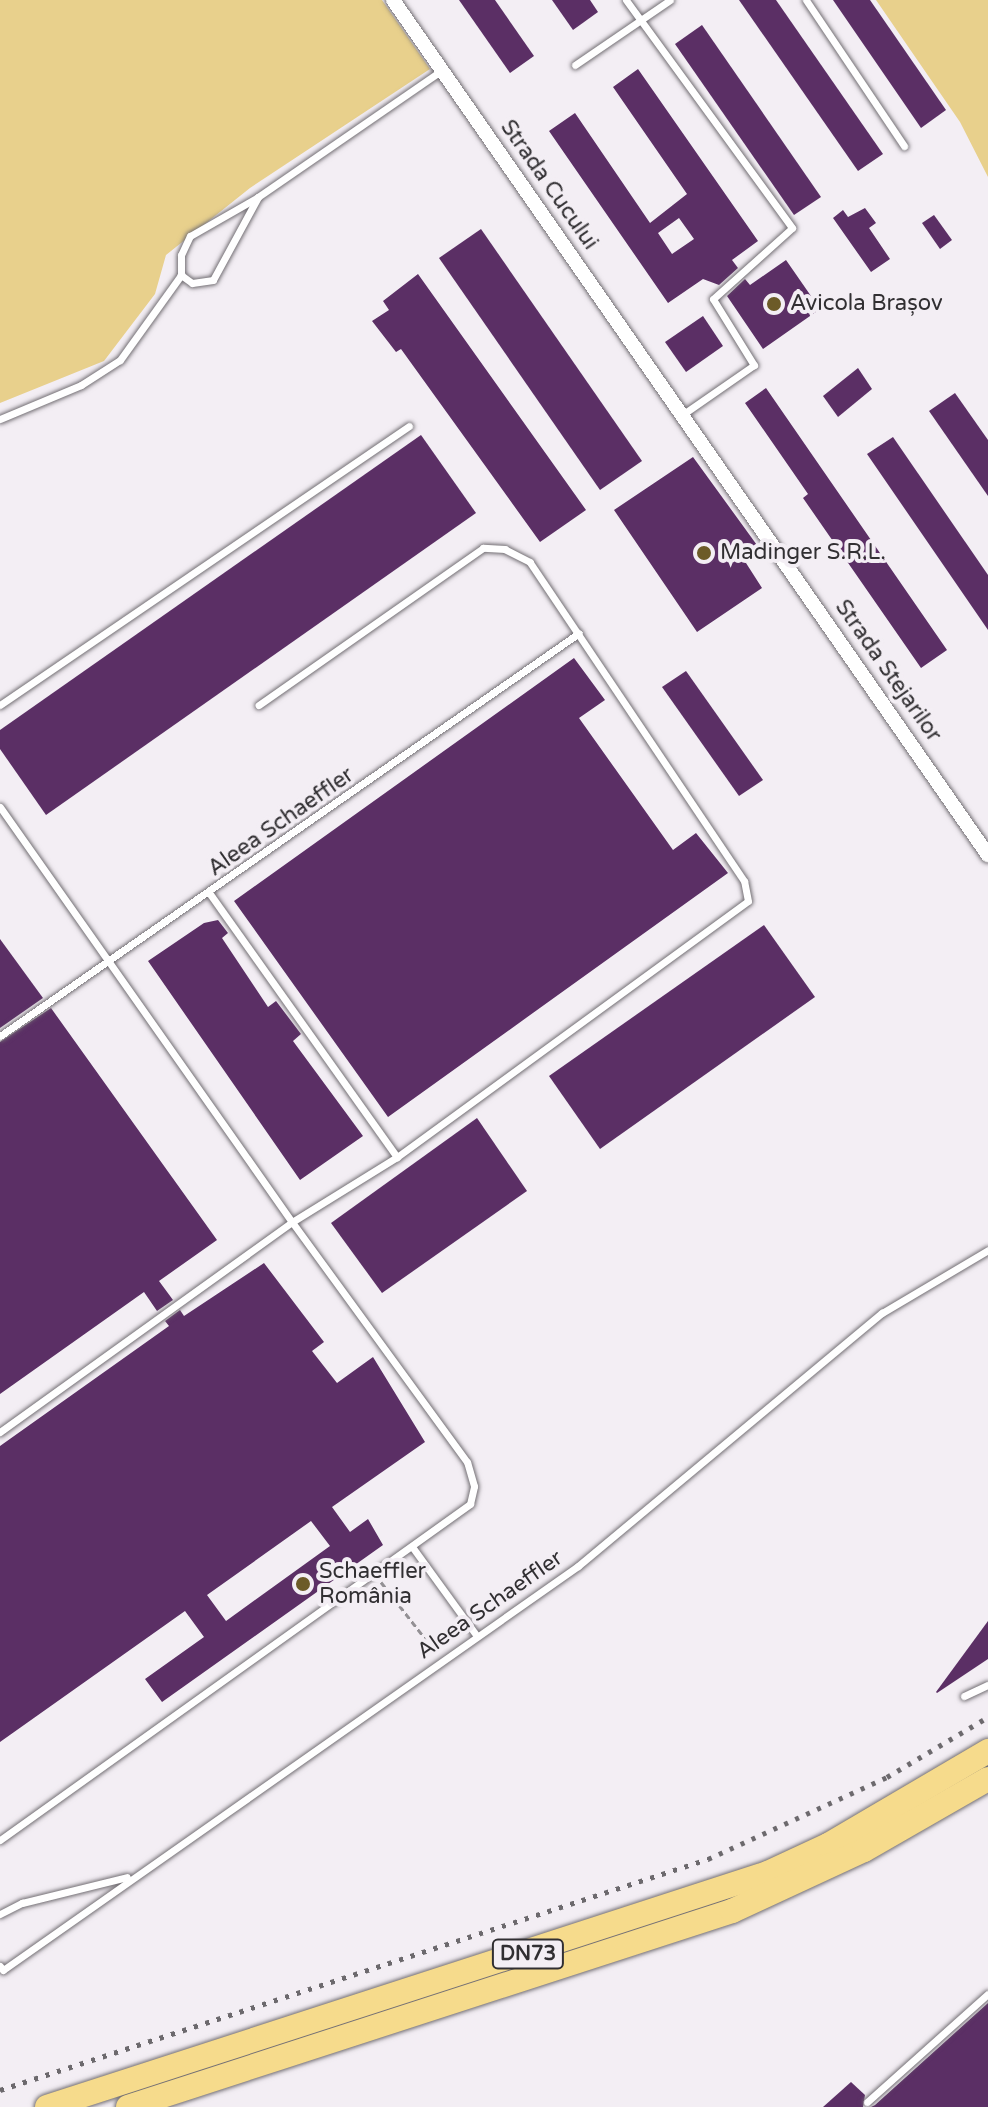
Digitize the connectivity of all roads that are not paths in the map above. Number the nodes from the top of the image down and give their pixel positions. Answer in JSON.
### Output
{"nodes":[{"id":1,"x":393,"y":0,"type":"edge"},
{"id":2,"x":626,"y":0,"type":"edge"},
{"id":3,"x":670,"y":0,"type":"edge"},
{"id":4,"x":806,"y":0,"type":"edge"},
{"id":5,"x":641,"y":20,"type":"junction"},
{"id":6,"x":575,"y":65,"type":"dead end"},
{"id":7,"x":442,"y":70,"type":"junction"},
{"id":8,"x":904,"y":146,"type":"dead end"},
{"id":9,"x":258,"y":197,"type":"junction"},
{"id":10,"x":181,"y":275,"type":"junction"},
{"id":11,"x":669,"y":395,"type":"joint"},
{"id":12,"x":682,"y":415,"type":"junction"},
{"id":13,"x":0,"y":419,"type":"edge"},
{"id":14,"x":409,"y":426,"type":"dead end"},
{"id":15,"x":579,"y":633,"type":"junction"},
{"id":16,"x":0,"y":705,"type":"edge"},
{"id":17,"x":259,"y":705,"type":"dead end"},
{"id":18,"x":0,"y":807,"type":"edge"},
{"id":19,"x":988,"y":855,"type":"edge"},
{"id":20,"x":210,"y":894,"type":"junction"},
{"id":21,"x":108,"y":962,"type":"junction"},
{"id":22,"x":0,"y":1036,"type":"edge"},
{"id":23,"x":397,"y":1157,"type":"junction"},
{"id":24,"x":292,"y":1222,"type":"junction"},
{"id":25,"x":988,"y":1250,"type":"edge"},
{"id":26,"x":0,"y":1432,"type":"edge"},
{"id":27,"x":413,"y":1548,"type":"junction"},
{"id":28,"x":477,"y":1636,"type":"junction"},
{"id":29,"x":988,"y":1685,"type":"edge"},
{"id":30,"x":964,"y":1696,"type":"dead end"},
{"id":31,"x":988,"y":1751,"type":"edge"},
{"id":32,"x":988,"y":1779,"type":"edge"},
{"id":33,"x":0,"y":1840,"type":"edge"},
{"id":34,"x":138,"y":1873,"type":"junction"},
{"id":35,"x":0,"y":1914,"type":"edge"},
{"id":36,"x":1,"y":1969,"type":"edge"},
{"id":37,"x":988,"y":1994,"type":"edge"},
{"id":38,"x":867,"y":2102,"type":"dead end"},
{"id":39,"x":47,"y":2107,"type":"edge"},
{"id":40,"x":128,"y":2107,"type":"edge"}],
"edges":[{"from":1,"to":7,"type":"street","name":"Strada Cucului"},
{"from":2,"to":5,"type":"lane"},
{"from":3,"to":5,"type":"lane"},
{"from":4,"to":8,"type":"lane"},
{"from":5,"to":6,"type":"lane"},
{"from":5,"to":12,"type":"lane"},
{"from":7,"to":9,"type":"lane"},
{"from":7,"to":11,"type":"street","name":"Strada Cucului"},
{"from":9,"to":10,"type":"lane"},
{"from":9,"to":10,"type":"lane"},
{"from":10,"to":13,"type":"lane"},
{"from":11,"to":12,"type":"street","name":"Strada Stejarilor"},
{"from":12,"to":19,"type":"street","name":"Strada Stejarilor"},
{"from":14,"to":16,"type":"lane"},
{"from":15,"to":17,"type":"lane"},
{"from":15,"to":20,"type":"lane","name":"Aleea Schaeffler"},
{"from":15,"to":23,"type":"lane"},
{"from":18,"to":21,"type":"lane"},
{"from":20,"to":21,"type":"lane","name":"Aleea Schaeffler"},
{"from":20,"to":23,"type":"lane"},
{"from":21,"to":22,"type":"lane","name":"Aleea Schaeffler"},
{"from":21,"to":24,"type":"lane"},
{"from":23,"to":24,"type":"lane"},
{"from":24,"to":26,"type":"lane"},
{"from":24,"to":27,"type":"lane"},
{"from":25,"to":28,"type":"lane","name":"Aleea Schaeffler"},
{"from":27,"to":28,"type":"lane"},
{"from":27,"to":33,"type":"lane"},
{"from":28,"to":34,"type":"lane","name":"Aleea Schaeffler"},
{"from":29,"to":30,"type":"lane"},
{"from":31,"to":39,"type":"highway","number":"DN73"},
{"from":32,"to":40,"type":"highway","number":"DN73"},
{"from":34,"to":35,"type":"lane"},
{"from":34,"to":36,"type":"lane","name":"Aleea Schaeffler"},
{"from":37,"to":38,"type":"lane"}]}
